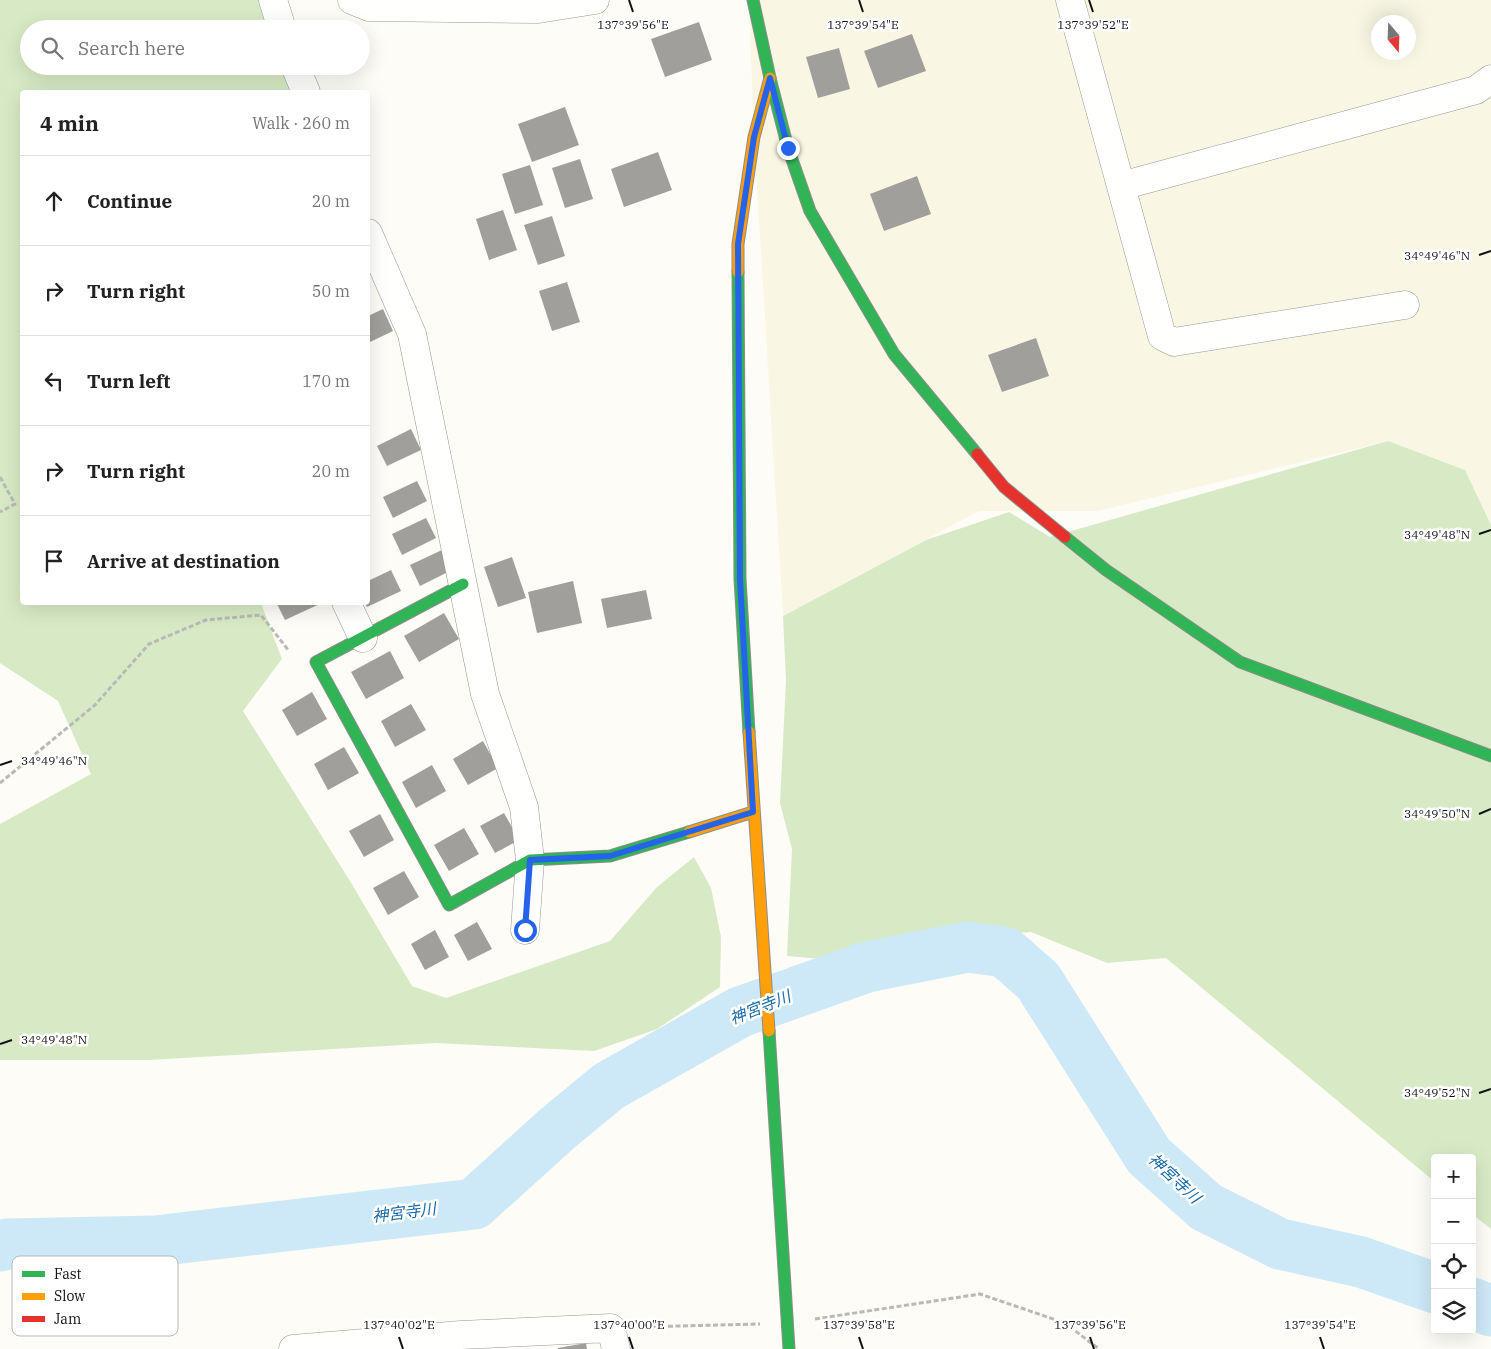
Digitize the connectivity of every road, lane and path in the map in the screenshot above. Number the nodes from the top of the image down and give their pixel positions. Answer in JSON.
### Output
{"nodes":[{"id":1,"x":273,"y":0,"type":"edge"},
{"id":2,"x":352,"y":0,"type":"edge"},
{"id":3,"x":596,"y":0,"type":"edge"},
{"id":4,"x":753,"y":0,"type":"edge"},
{"id":5,"x":1070,"y":0,"type":"edge"},
{"id":6,"x":279,"y":20,"type":"edge"},
{"id":7,"x":299,"y":75,"type":"edge"},
{"id":8,"x":770,"y":78,"type":"junction"},
{"id":9,"x":1491,"y":79,"type":"edge"},
{"id":10,"x":305,"y":90,"type":"edge"},
{"id":11,"x":1121,"y":186,"type":"junction"},
{"id":12,"x":370,"y":238,"type":"edge"},
{"id":13,"x":1405,"y":305,"type":"dead end"},
{"id":14,"x":0,"y":477,"type":"edge"},
{"id":15,"x":0,"y":512,"type":"edge"},
{"id":16,"x":463,"y":584,"type":"junction"},
{"id":17,"x":347,"y":605,"type":"edge"},
{"id":18,"x":363,"y":638,"type":"junction"},
{"id":19,"x":316,"y":662,"type":"junction"},
{"id":20,"x":1491,"y":756,"type":"edge"},
{"id":21,"x":0,"y":783,"type":"edge"},
{"id":22,"x":753,"y":812,"type":"junction"},
{"id":23,"x":530,"y":860,"type":"junction"},
{"id":24,"x":525,"y":930,"type":"dead end"},
{"id":25,"x":788,"y":1323,"type":"junction"},
{"id":26,"x":613,"y":1339,"type":"edge"},
{"id":27,"x":461,"y":1342,"type":"edge"},
{"id":28,"x":293,"y":1349,"type":"edge"},
{"id":29,"x":790,"y":1349,"type":"edge"},
{"id":30,"x":1099,"y":1349,"type":"edge"}],
"edges":[{"from":1,"to":6,"type":"street"},
{"from":2,"to":3,"type":"street"},
{"from":4,"to":8,"type":"street"},
{"from":5,"to":11,"type":"street"},
{"from":7,"to":10,"type":"street"},
{"from":8,"to":20,"type":"street"},
{"from":8,"to":22,"type":"street"},
{"from":9,"to":11,"type":"street"},
{"from":11,"to":13,"type":"street"},
{"from":12,"to":16,"type":"street"},
{"from":14,"to":15,"type":"path"},
{"from":16,"to":18,"type":"street"},
{"from":16,"to":23,"type":"street"},
{"from":17,"to":18,"type":"street"},
{"from":18,"to":19,"type":"street"},
{"from":19,"to":21,"type":"path"},
{"from":19,"to":23,"type":"street"},
{"from":22,"to":23,"type":"street"},
{"from":22,"to":25,"type":"street"},
{"from":23,"to":24,"type":"street"},
{"from":25,"to":26,"type":"path"},
{"from":25,"to":29,"type":"street"},
{"from":25,"to":30,"type":"path"},
{"from":26,"to":27,"type":"street"},
{"from":27,"to":28,"type":"street"}]}
